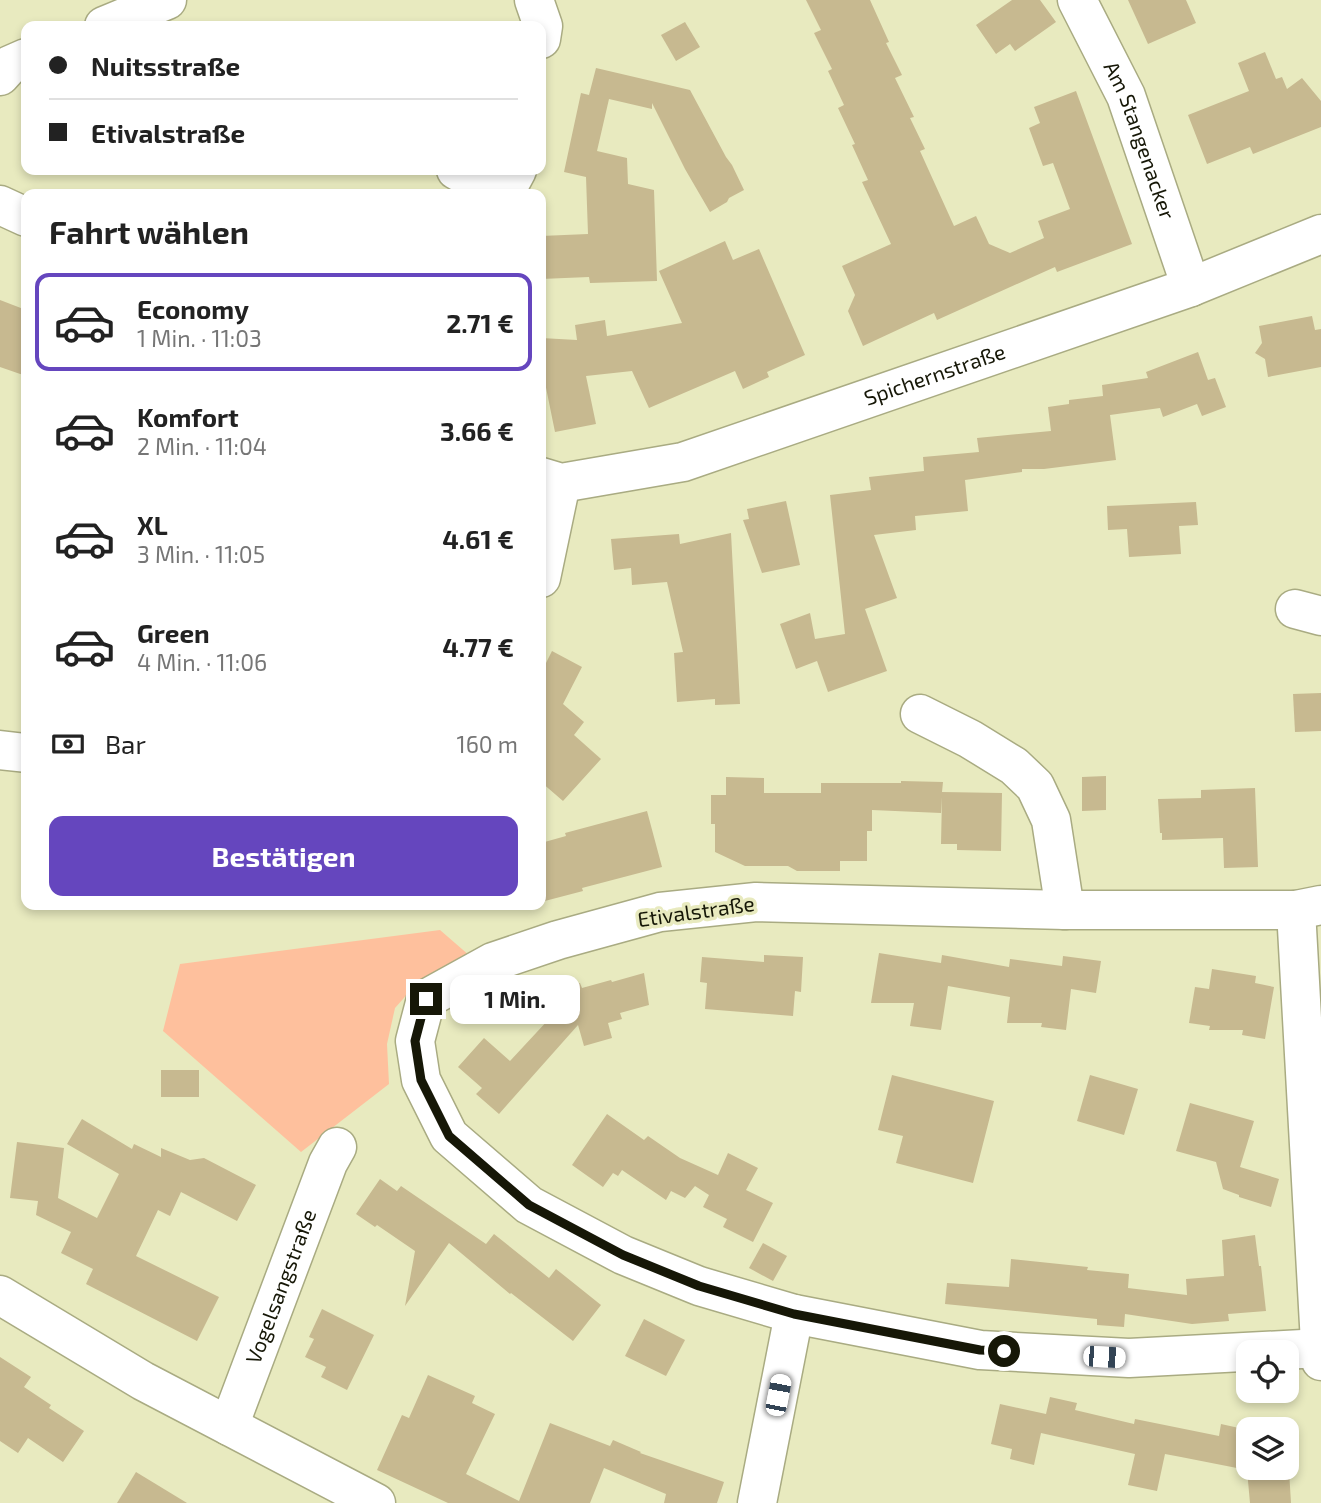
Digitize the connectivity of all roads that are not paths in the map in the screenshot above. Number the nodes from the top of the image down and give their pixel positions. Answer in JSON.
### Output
{"nodes":[{"id":1,"x":167,"y":0,"type":"edge"},
{"id":2,"x":534,"y":0,"type":"edge"},
{"id":3,"x":1077,"y":0,"type":"edge"},
{"id":4,"x":116,"y":21,"type":"edge"},
{"id":5,"x":541,"y":21,"type":"edge"},
{"id":6,"x":21,"y":60,"type":"edge"},
{"id":7,"x":0,"y":76,"type":"edge"},
{"id":8,"x":465,"y":175,"type":"edge"},
{"id":9,"x":514,"y":175,"type":"edge"},
{"id":10,"x":0,"y":205,"type":"edge"},
{"id":11,"x":21,"y":215,"type":"edge"},
{"id":12,"x":1321,"y":234,"type":"edge"},
{"id":13,"x":1191,"y":287,"type":"junction"},
{"id":14,"x":551,"y":480,"type":"edge"},
{"id":15,"x":546,"y":529,"type":"edge"},
{"id":16,"x":920,"y":713,"type":"dead end"},
{"id":17,"x":0,"y":750,"type":"edge"},
{"id":18,"x":21,"y":752,"type":"edge"},
{"id":19,"x":1309,"y":908,"type":"edge"},
{"id":20,"x":1065,"y":910,"type":"junction"},
{"id":21,"x":337,"y":1147,"type":"dead end"},
{"id":22,"x":0,"y":1295,"type":"edge"},
{"id":23,"x":794,"y":1314,"type":"junction"},
{"id":24,"x":1321,"y":1348,"type":"edge"},
{"id":25,"x":1321,"y":1360,"type":"edge"},
{"id":26,"x":229,"y":1426,"type":"junction"},
{"id":27,"x":376,"y":1503,"type":"edge"},
{"id":28,"x":757,"y":1503,"type":"edge"}],
"edges":[{"from":1,"to":4,"type":"street"},
{"from":2,"to":5,"type":"street"},
{"from":3,"to":13,"type":"street","name":"Am Stangenacker"},
{"from":6,"to":7,"type":"street"},
{"from":8,"to":9,"type":"street"},
{"from":10,"to":11,"type":"street"},
{"from":12,"to":13,"type":"street","name":"Spichernstraße"},
{"from":13,"to":14,"type":"street","name":"Spichernstraße"},
{"from":14,"to":15,"type":"street"},
{"from":16,"to":20,"type":"street"},
{"from":17,"to":18,"type":"street"},
{"from":19,"to":20,"type":"street","name":"Etivalstraße"},
{"from":19,"to":24,"type":"street"},
{"from":20,"to":23,"type":"street","name":"Etivalstraße"},
{"from":21,"to":26,"type":"street","name":"Vogelsangstraße"},
{"from":22,"to":26,"type":"street"},
{"from":23,"to":24,"type":"street","name":"Etivalstraße"},
{"from":23,"to":28,"type":"street"},
{"from":24,"to":25,"type":"street"},
{"from":26,"to":27,"type":"street"}]}
